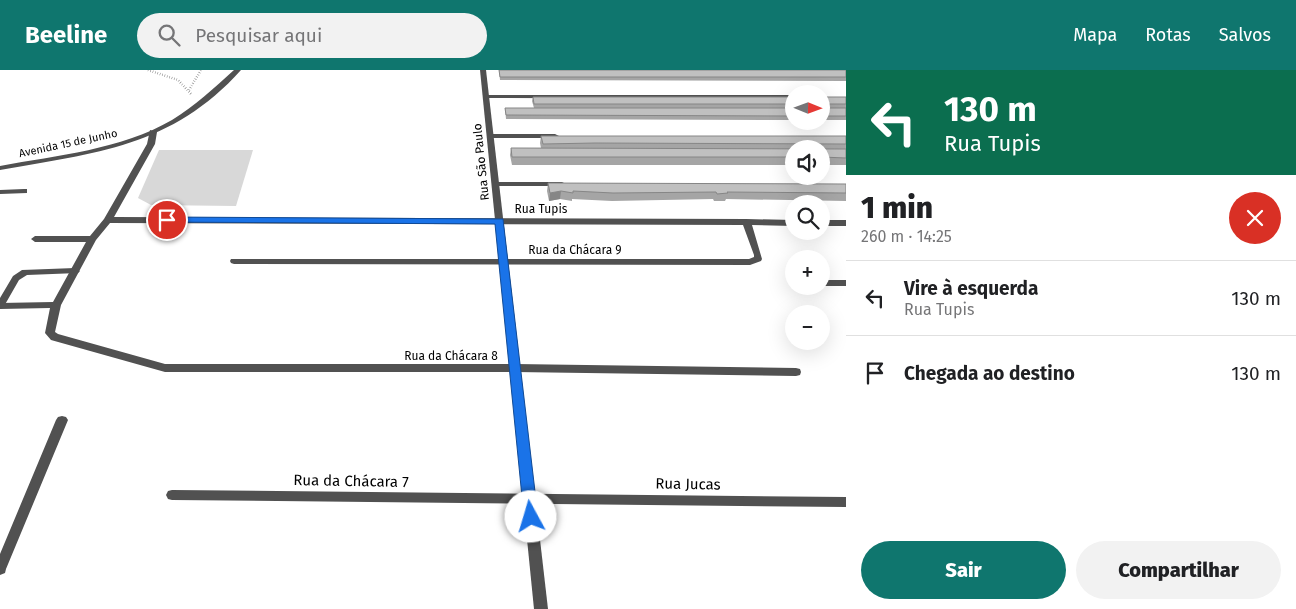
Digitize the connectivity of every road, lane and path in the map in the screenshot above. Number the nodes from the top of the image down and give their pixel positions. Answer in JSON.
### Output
{"nodes":[{"id":1,"x":148,"y":70,"type":"edge"},
{"id":2,"x":201,"y":70,"type":"edge"},
{"id":3,"x":238,"y":70,"type":"edge"},
{"id":4,"x":483,"y":70,"type":"edge"},
{"id":5,"x":189,"y":90,"type":"junction"},
{"id":6,"x":486,"y":96,"type":"junction"},
{"id":7,"x":785,"y":98,"type":"edge"},
{"id":8,"x":197,"y":106,"type":"junction"},
{"id":9,"x":153,"y":132,"type":"junction"},
{"id":10,"x":491,"y":136,"type":"junction"},
{"id":11,"x":568,"y":136,"type":"edge"},
{"id":12,"x":0,"y":168,"type":"edge"},
{"id":13,"x":496,"y":184,"type":"junction"},
{"id":14,"x":576,"y":184,"type":"edge"},
{"id":15,"x":24,"y":191,"type":"dead end"},
{"id":16,"x":0,"y":192,"type":"edge"},
{"id":17,"x":108,"y":220,"type":"junction"},
{"id":18,"x":500,"y":221,"type":"junction"},
{"id":19,"x":746,"y":222,"type":"junction"},
{"id":20,"x":785,"y":222,"type":"edge"},
{"id":21,"x":830,"y":223,"type":"edge"},
{"id":22,"x":846,"y":223,"type":"edge"},
{"id":23,"x":35,"y":239,"type":"dead end"},
{"id":24,"x":92,"y":239,"type":"junction"},
{"id":25,"x":234,"y":261,"type":"dead end"},
{"id":26,"x":504,"y":262,"type":"junction"},
{"id":27,"x":75,"y":270,"type":"junction"},
{"id":28,"x":830,"y":283,"type":"edge"},
{"id":29,"x":846,"y":283,"type":"edge"},
{"id":30,"x":56,"y":305,"type":"junction"},
{"id":31,"x":0,"y":306,"type":"edge"},
{"id":32,"x":515,"y":368,"type":"junction"},
{"id":33,"x":796,"y":372,"type":"dead end"},
{"id":34,"x":62,"y":420,"type":"dead end"},
{"id":35,"x":172,"y":495,"type":"dead end"},
{"id":36,"x":529,"y":498,"type":"junction"},
{"id":37,"x":846,"y":502,"type":"edge"},
{"id":38,"x":0,"y":568,"type":"edge"},
{"id":39,"x":541,"y":609,"type":"edge"}],
"edges":[{"from":1,"to":5,"type":"path"},
{"from":2,"to":5,"type":"path"},
{"from":3,"to":8,"type":"street","name":"Avenida 15 de Junho"},
{"from":4,"to":6,"type":"street","name":"Rua São Paulo"},
{"from":5,"to":8,"type":"path"},
{"from":6,"to":7,"type":"street"},
{"from":6,"to":10,"type":"street","name":"Rua São Paulo"},
{"from":8,"to":9,"type":"street","name":"Avenida 15 de Junho"},
{"from":9,"to":12,"type":"street","name":"Avenida 15 de Junho"},
{"from":9,"to":17,"type":"street"},
{"from":10,"to":11,"type":"street"},
{"from":10,"to":13,"type":"street","name":"Rua São Paulo"},
{"from":13,"to":14,"type":"street"},
{"from":13,"to":18,"type":"street","name":"Rua São Paulo"},
{"from":15,"to":16,"type":"street"},
{"from":17,"to":18,"type":"street","name":"Rua Tupis"},
{"from":17,"to":24,"type":"street"},
{"from":18,"to":19,"type":"street","name":"Rua Tupis"},
{"from":18,"to":26,"type":"street","name":"Rua São Paulo"},
{"from":19,"to":20,"type":"street","name":"Rua Tupis"},
{"from":19,"to":26,"type":"street","name":"Rua da Chácara 9"},
{"from":21,"to":22,"type":"street"},
{"from":23,"to":24,"type":"street"},
{"from":24,"to":27,"type":"street"},
{"from":25,"to":26,"type":"street","name":"Rua da Chácara 9"},
{"from":26,"to":32,"type":"street","name":"Rua São Paulo"},
{"from":27,"to":30,"type":"street"},
{"from":27,"to":31,"type":"street"},
{"from":28,"to":29,"type":"street"},
{"from":30,"to":31,"type":"street"},
{"from":30,"to":32,"type":"street","name":"Rua da Chácara 8"},
{"from":32,"to":33,"type":"street","name":"Rua da Chácara 8"},
{"from":32,"to":36,"type":"street","name":"Rua São Paulo"},
{"from":34,"to":38,"type":"street"},
{"from":35,"to":36,"type":"street","name":"Rua da Chácara 7"},
{"from":36,"to":37,"type":"street","name":"Rua Jucas"},
{"from":36,"to":39,"type":"street","name":"Rua São Paulo"}]}
